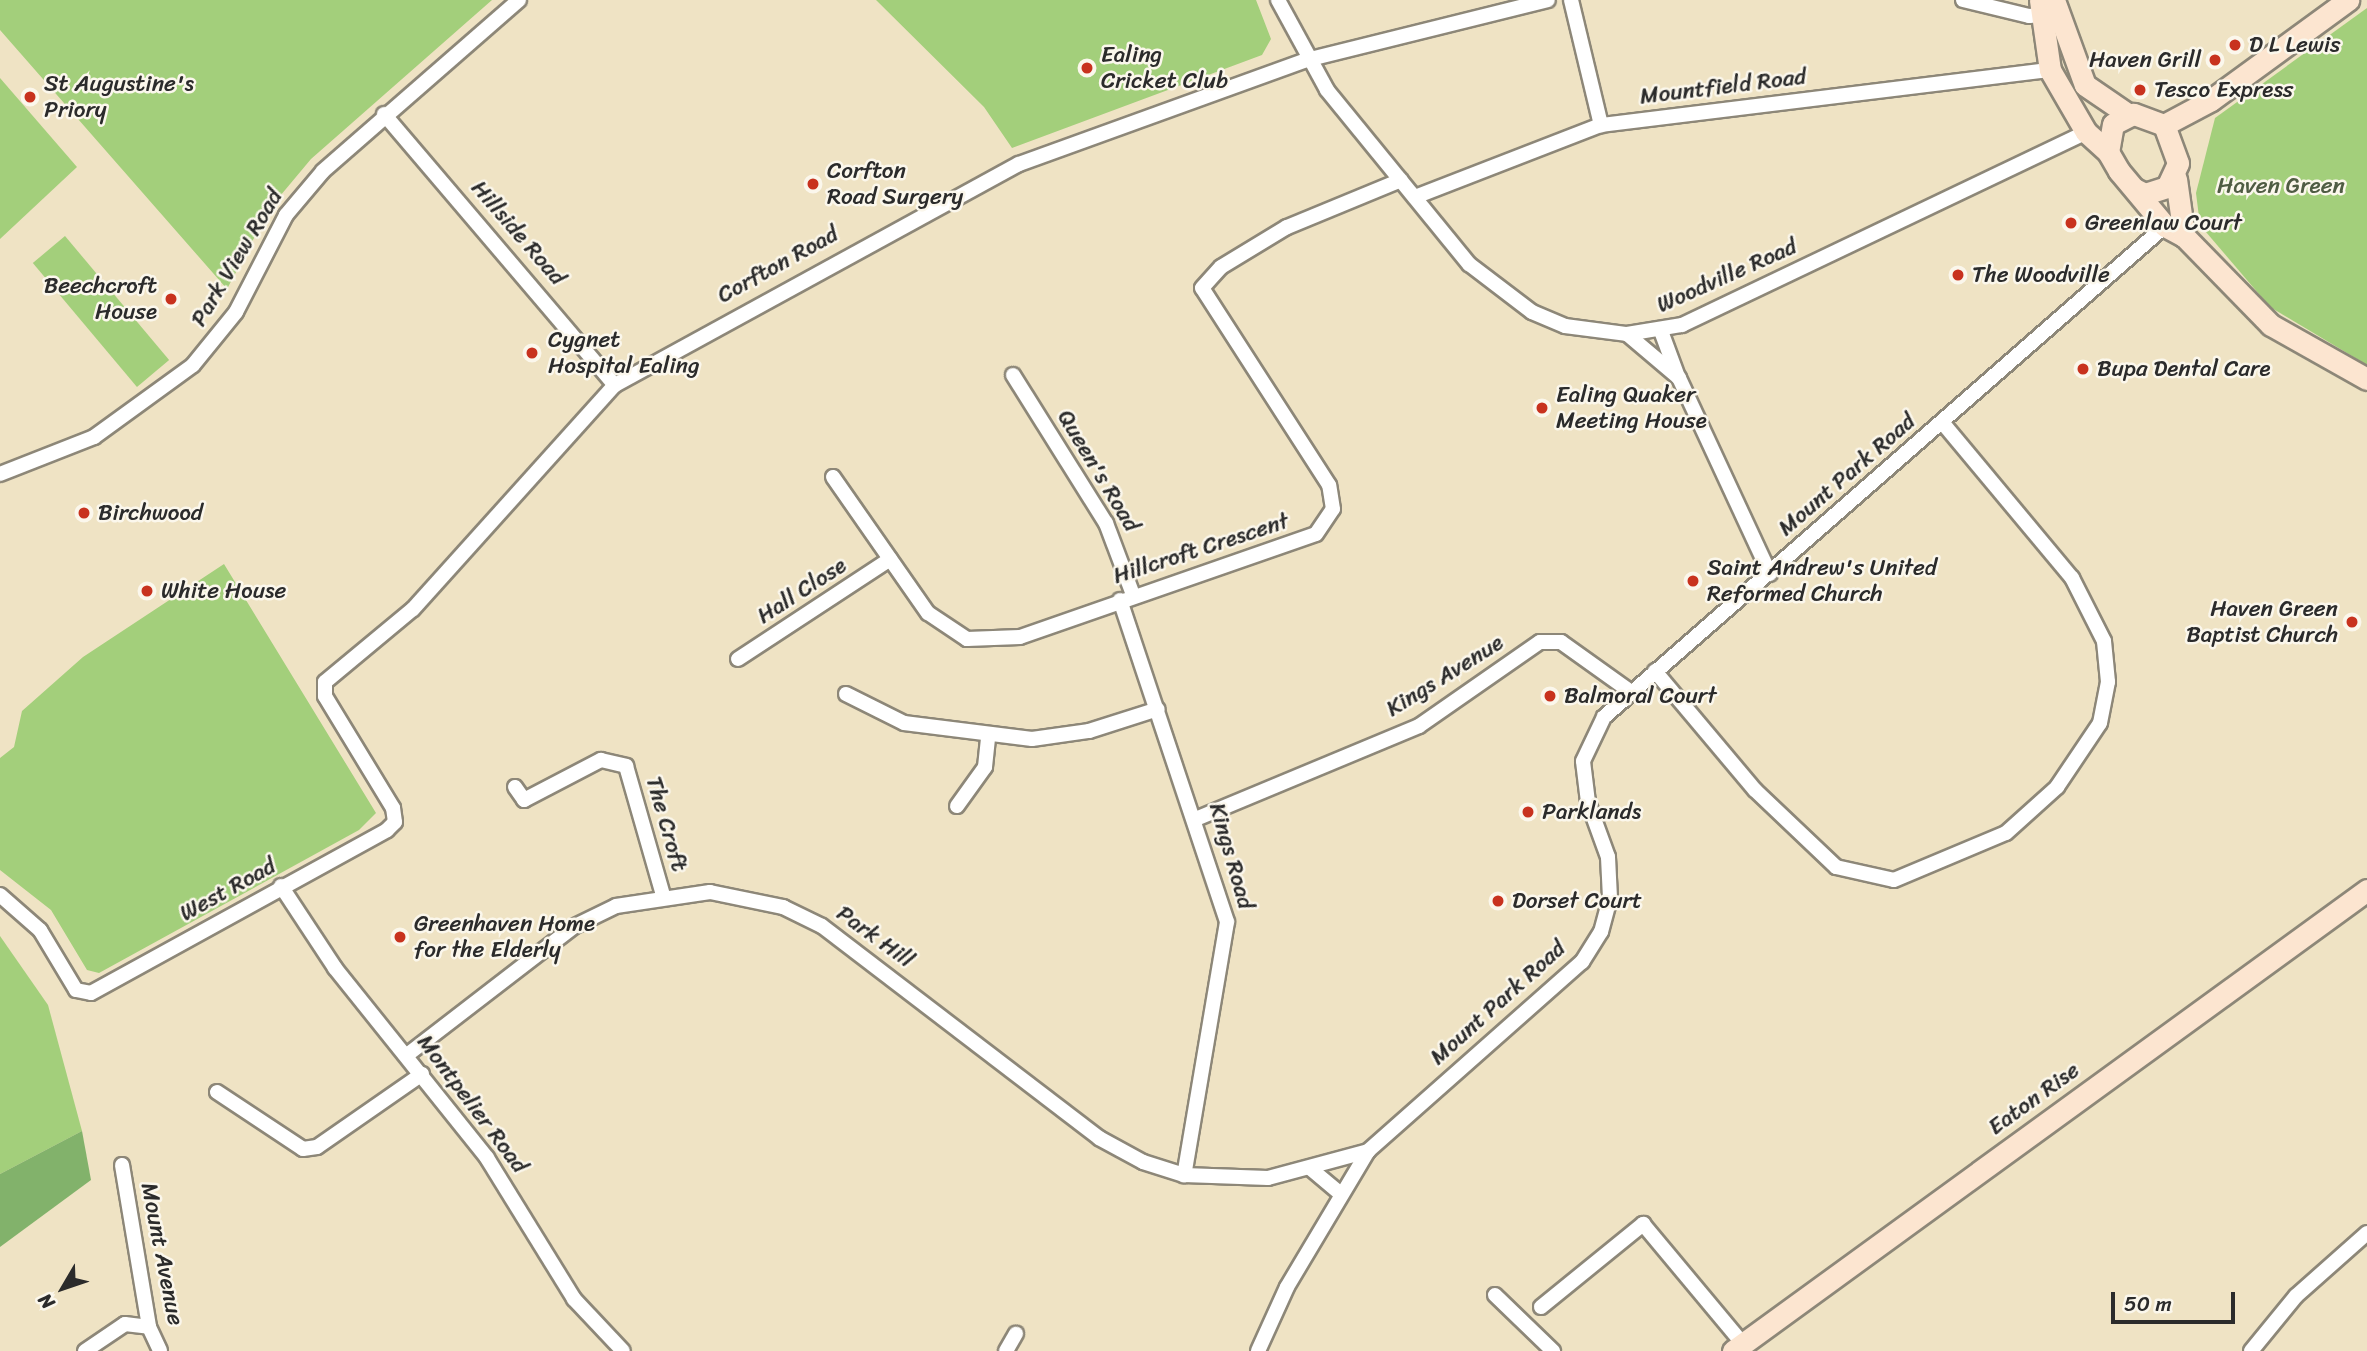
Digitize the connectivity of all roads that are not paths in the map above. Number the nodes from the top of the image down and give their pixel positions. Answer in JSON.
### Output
{"nodes":[{"id":1,"x":519,"y":0,"type":"edge"},
{"id":2,"x":1278,"y":0,"type":"edge"},
{"id":3,"x":1548,"y":0,"type":"edge"},
{"id":4,"x":1571,"y":0,"type":"edge"},
{"id":5,"x":1963,"y":0,"type":"edge"},
{"id":6,"x":2348,"y":0,"type":"edge"},
{"id":7,"x":2049,"y":7,"type":"edge"},
{"id":8,"x":1306,"y":60,"type":"junction"},
{"id":9,"x":2050,"y":70,"type":"junction"},
{"id":10,"x":384,"y":114,"type":"junction"},
{"id":11,"x":2129,"y":115,"type":"junction"},
{"id":12,"x":1601,"y":125,"type":"junction"},
{"id":13,"x":2165,"y":125,"type":"junction"},
{"id":14,"x":2086,"y":132,"type":"junction"},
{"id":15,"x":2108,"y":152,"type":"junction"},
{"id":16,"x":2176,"y":179,"type":"junction"},
{"id":17,"x":1401,"y":180,"type":"junction"},
{"id":18,"x":2135,"y":189,"type":"junction"},
{"id":19,"x":1415,"y":197,"type":"junction"},
{"id":20,"x":2174,"y":231,"type":"junction"},
{"id":21,"x":1661,"y":331,"type":"junction"},
{"id":22,"x":1627,"y":334,"type":"junction"},
{"id":23,"x":1013,"y":375,"type":"dead end"},
{"id":24,"x":1679,"y":378,"type":"junction"},
{"id":25,"x":2367,"y":379,"type":"edge"},
{"id":26,"x":615,"y":385,"type":"junction"},
{"id":27,"x":1942,"y":422,"type":"junction"},
{"id":28,"x":0,"y":474,"type":"edge"},
{"id":29,"x":833,"y":477,"type":"dead end"},
{"id":30,"x":890,"y":559,"type":"junction"},
{"id":31,"x":1770,"y":574,"type":"junction"},
{"id":32,"x":1126,"y":597,"type":"junction"},
{"id":33,"x":738,"y":659,"type":"dead end"},
{"id":34,"x":1656,"y":671,"type":"junction"},
{"id":35,"x":1631,"y":692,"type":"junction"},
{"id":36,"x":846,"y":694,"type":"dead end"},
{"id":37,"x":1158,"y":709,"type":"junction"},
{"id":38,"x":988,"y":736,"type":"junction"},
{"id":39,"x":515,"y":787,"type":"dead end"},
{"id":40,"x":957,"y":806,"type":"dead end"},
{"id":41,"x":1198,"y":818,"type":"junction"},
{"id":42,"x":395,"y":822,"type":"joint"},
{"id":43,"x":281,"y":886,"type":"junction"},
{"id":44,"x":2367,"y":890,"type":"edge"},
{"id":45,"x":0,"y":895,"type":"edge"},
{"id":46,"x":663,"y":895,"type":"junction"},
{"id":47,"x":407,"y":1055,"type":"junction"},
{"id":48,"x":422,"y":1074,"type":"junction"},
{"id":49,"x":217,"y":1092,"type":"dead end"},
{"id":50,"x":1368,"y":1151,"type":"junction"},
{"id":51,"x":122,"y":1165,"type":"dead end"},
{"id":52,"x":1311,"y":1169,"type":"junction"},
{"id":53,"x":1184,"y":1175,"type":"junction"},
{"id":54,"x":1340,"y":1193,"type":"junction"},
{"id":55,"x":2367,"y":1233,"type":"edge"},
{"id":56,"x":1495,"y":1295,"type":"dead end"},
{"id":57,"x":1541,"y":1307,"type":"dead end"},
{"id":58,"x":149,"y":1327,"type":"junction"},
{"id":59,"x":1016,"y":1334,"type":"dead end"},
{"id":60,"x":1737,"y":1347,"type":"edge"},
{"id":61,"x":85,"y":1351,"type":"edge"},
{"id":62,"x":160,"y":1351,"type":"edge"},
{"id":63,"x":622,"y":1351,"type":"edge"},
{"id":64,"x":1006,"y":1351,"type":"edge"},
{"id":65,"x":1258,"y":1351,"type":"edge"},
{"id":66,"x":1553,"y":1351,"type":"edge"},
{"id":67,"x":2250,"y":1351,"type":"edge"}],
"edges":[{"from":1,"to":10,"type":"street","name":"Park View Road"},
{"from":2,"to":8,"type":"street","name":"Woodville Road"},
{"from":3,"to":8,"type":"street","name":"Corfton Road"},
{"from":4,"to":12,"type":"street"},
{"from":5,"to":7,"type":"street"},
{"from":6,"to":13,"type":"street"},
{"from":7,"to":9,"type":"street"},
{"from":7,"to":11,"type":"street"},
{"from":8,"to":17,"type":"street","name":"Woodville Road"},
{"from":8,"to":26,"type":"street","name":"Corfton Road"},
{"from":9,"to":12,"type":"street","name":"Mountfield Road"},
{"from":9,"to":14,"type":"street"},
{"from":10,"to":26,"type":"street","name":"Hillside Road"},
{"from":10,"to":28,"type":"street","name":"Park View Road"},
{"from":11,"to":13,"type":"street"},
{"from":11,"to":15,"type":"street"},
{"from":12,"to":19,"type":"street","name":"Mountfield Road"},
{"from":13,"to":16,"type":"street"},
{"from":14,"to":15,"type":"street"},
{"from":14,"to":21,"type":"street","name":"Woodville Road"},
{"from":15,"to":18,"type":"street"},
{"from":16,"to":18,"type":"street"},
{"from":16,"to":20,"type":"street"},
{"from":17,"to":19,"type":"street","name":"Woodville Road"},
{"from":17,"to":32,"type":"street","name":"Hillcroft Crescent"},
{"from":18,"to":20,"type":"street"},
{"from":19,"to":22,"type":"street","name":"Woodville Road"},
{"from":20,"to":25,"type":"street"},
{"from":20,"to":27,"type":"street","name":"Mount Park Road"},
{"from":21,"to":22,"type":"street","name":"Woodville Road"},
{"from":21,"to":24,"type":"street"},
{"from":22,"to":24,"type":"street"},
{"from":23,"to":32,"type":"street","name":"Queen's Road"},
{"from":24,"to":31,"type":"street"},
{"from":26,"to":42,"type":"street","name":"Corfton Road"},
{"from":27,"to":31,"type":"street","name":"Mount Park Road"},
{"from":27,"to":34,"type":"street"},
{"from":29,"to":30,"type":"street","name":"Hillcroft Crescent"},
{"from":30,"to":32,"type":"street","name":"Hillcroft Crescent"},
{"from":30,"to":33,"type":"street","name":"Hall Close"},
{"from":31,"to":34,"type":"street","name":"Mount Park Road"},
{"from":32,"to":37,"type":"street","name":"Kings Road"},
{"from":34,"to":35,"type":"street","name":"Mount Park Road"},
{"from":35,"to":41,"type":"street","name":"Kings Avenue"},
{"from":35,"to":50,"type":"street","name":"Mount Park Road"},
{"from":36,"to":38,"type":"street"},
{"from":37,"to":38,"type":"street"},
{"from":37,"to":41,"type":"street","name":"Kings Road"},
{"from":38,"to":40,"type":"street"},
{"from":39,"to":46,"type":"street","name":"The Croft"},
{"from":41,"to":53,"type":"street","name":"Kings Road"},
{"from":42,"to":43,"type":"street","name":"West Road"},
{"from":43,"to":45,"type":"street","name":"West Road"},
{"from":43,"to":47,"type":"street","name":"Montpelier Road"},
{"from":44,"to":60,"type":"street","name":"Eaton Rise"},
{"from":46,"to":47,"type":"street","name":"Park Hill"},
{"from":46,"to":53,"type":"street","name":"Park Hill"},
{"from":47,"to":48,"type":"street","name":"Montpelier Road"},
{"from":48,"to":49,"type":"street"},
{"from":48,"to":63,"type":"street","name":"Montpelier Road"},
{"from":50,"to":52,"type":"street","name":"Park Hill"},
{"from":50,"to":54,"type":"street","name":"Mount Park Road"},
{"from":51,"to":58,"type":"street","name":"Mount Avenue"},
{"from":52,"to":53,"type":"street","name":"Park Hill"},
{"from":52,"to":54,"type":"street"},
{"from":54,"to":65,"type":"street","name":"Mount Park Road"},
{"from":55,"to":67,"type":"street"},
{"from":56,"to":66,"type":"street"},
{"from":57,"to":60,"type":"street"},
{"from":58,"to":61,"type":"street"},
{"from":58,"to":62,"type":"street","name":"Mount Avenue"},
{"from":59,"to":64,"type":"street"}]}
